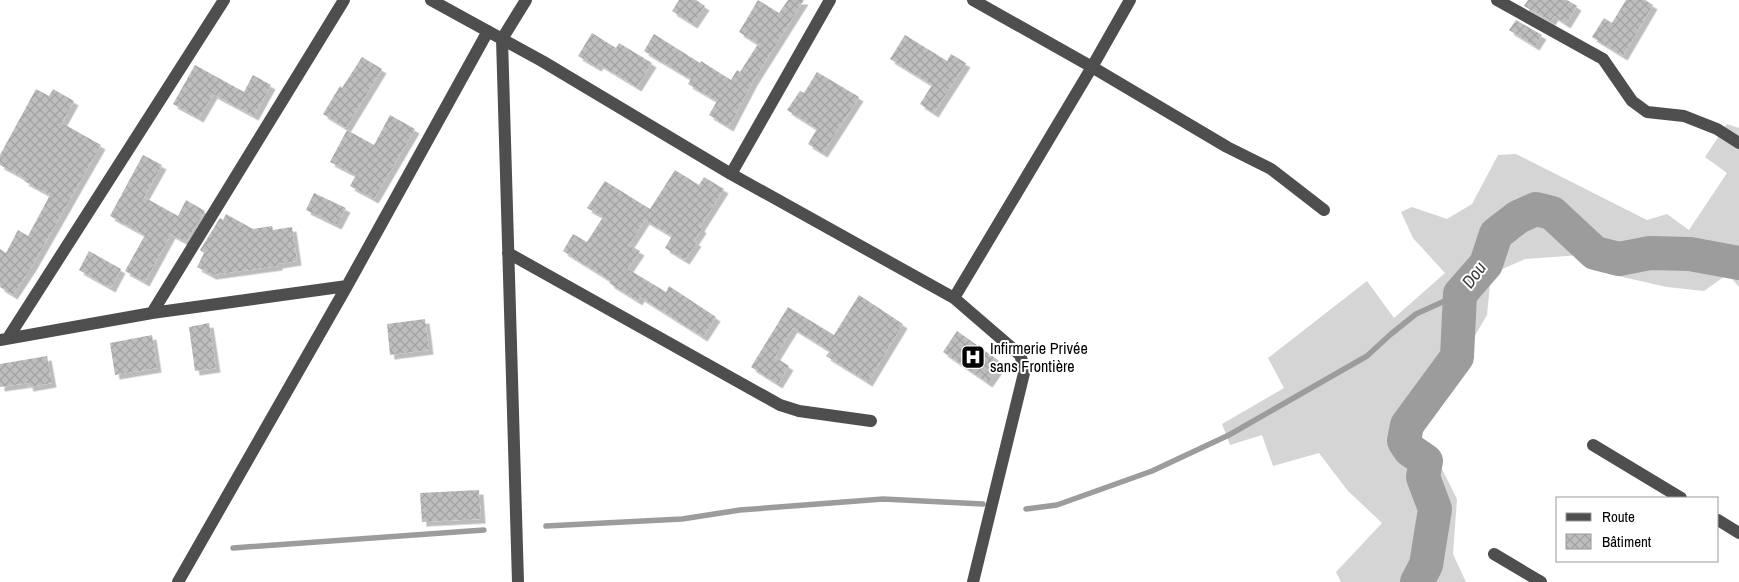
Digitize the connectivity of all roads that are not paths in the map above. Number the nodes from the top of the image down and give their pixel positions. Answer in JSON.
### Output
{"nodes":[{"id":1,"x":224,"y":0,"type":"edge"},
{"id":2,"x":344,"y":0,"type":"edge"},
{"id":3,"x":430,"y":0,"type":"edge"},
{"id":4,"x":526,"y":0,"type":"edge"},
{"id":5,"x":830,"y":0,"type":"edge"},
{"id":6,"x":973,"y":0,"type":"edge"},
{"id":7,"x":1130,"y":0,"type":"edge"},
{"id":8,"x":1496,"y":0,"type":"edge"},
{"id":9,"x":488,"y":31,"type":"junction"},
{"id":10,"x":502,"y":39,"type":"junction"},
{"id":11,"x":1092,"y":67,"type":"junction"},
{"id":12,"x":1739,"y":143,"type":"edge"},
{"id":13,"x":731,"y":174,"type":"junction"},
{"id":14,"x":1324,"y":210,"type":"dead end"},
{"id":15,"x":508,"y":253,"type":"junction"},
{"id":16,"x":347,"y":286,"type":"junction"},
{"id":17,"x":954,"y":298,"type":"junction"},
{"id":18,"x":152,"y":313,"type":"junction"},
{"id":19,"x":4,"y":339,"type":"edge"},
{"id":20,"x":871,"y":421,"type":"dead end"},
{"id":21,"x":1593,"y":445,"type":"dead end"},
{"id":22,"x":1679,"y":497,"type":"edge"},
{"id":23,"x":1719,"y":521,"type":"edge"},
{"id":24,"x":1739,"y":533,"type":"edge"},
{"id":25,"x":1494,"y":554,"type":"dead end"},
{"id":26,"x":178,"y":582,"type":"edge"},
{"id":27,"x":518,"y":582,"type":"edge"},
{"id":28,"x":973,"y":582,"type":"edge"},
{"id":29,"x":1541,"y":582,"type":"edge"}],
"edges":[{"from":1,"to":19,"type":"street"},
{"from":2,"to":18,"type":"street"},
{"from":3,"to":9,"type":"street"},
{"from":4,"to":10,"type":"street"},
{"from":5,"to":13,"type":"street"},
{"from":6,"to":11,"type":"street"},
{"from":7,"to":11,"type":"street"},
{"from":8,"to":12,"type":"street"},
{"from":9,"to":10,"type":"street"},
{"from":9,"to":16,"type":"street"},
{"from":10,"to":13,"type":"street"},
{"from":10,"to":15,"type":"street"},
{"from":11,"to":14,"type":"street"},
{"from":11,"to":17,"type":"street"},
{"from":13,"to":17,"type":"street"},
{"from":15,"to":20,"type":"street"},
{"from":15,"to":27,"type":"street"},
{"from":16,"to":18,"type":"street"},
{"from":16,"to":26,"type":"street"},
{"from":17,"to":28,"type":"street"},
{"from":18,"to":19,"type":"street"},
{"from":21,"to":22,"type":"street"},
{"from":23,"to":24,"type":"street"},
{"from":25,"to":29,"type":"street"}]}
